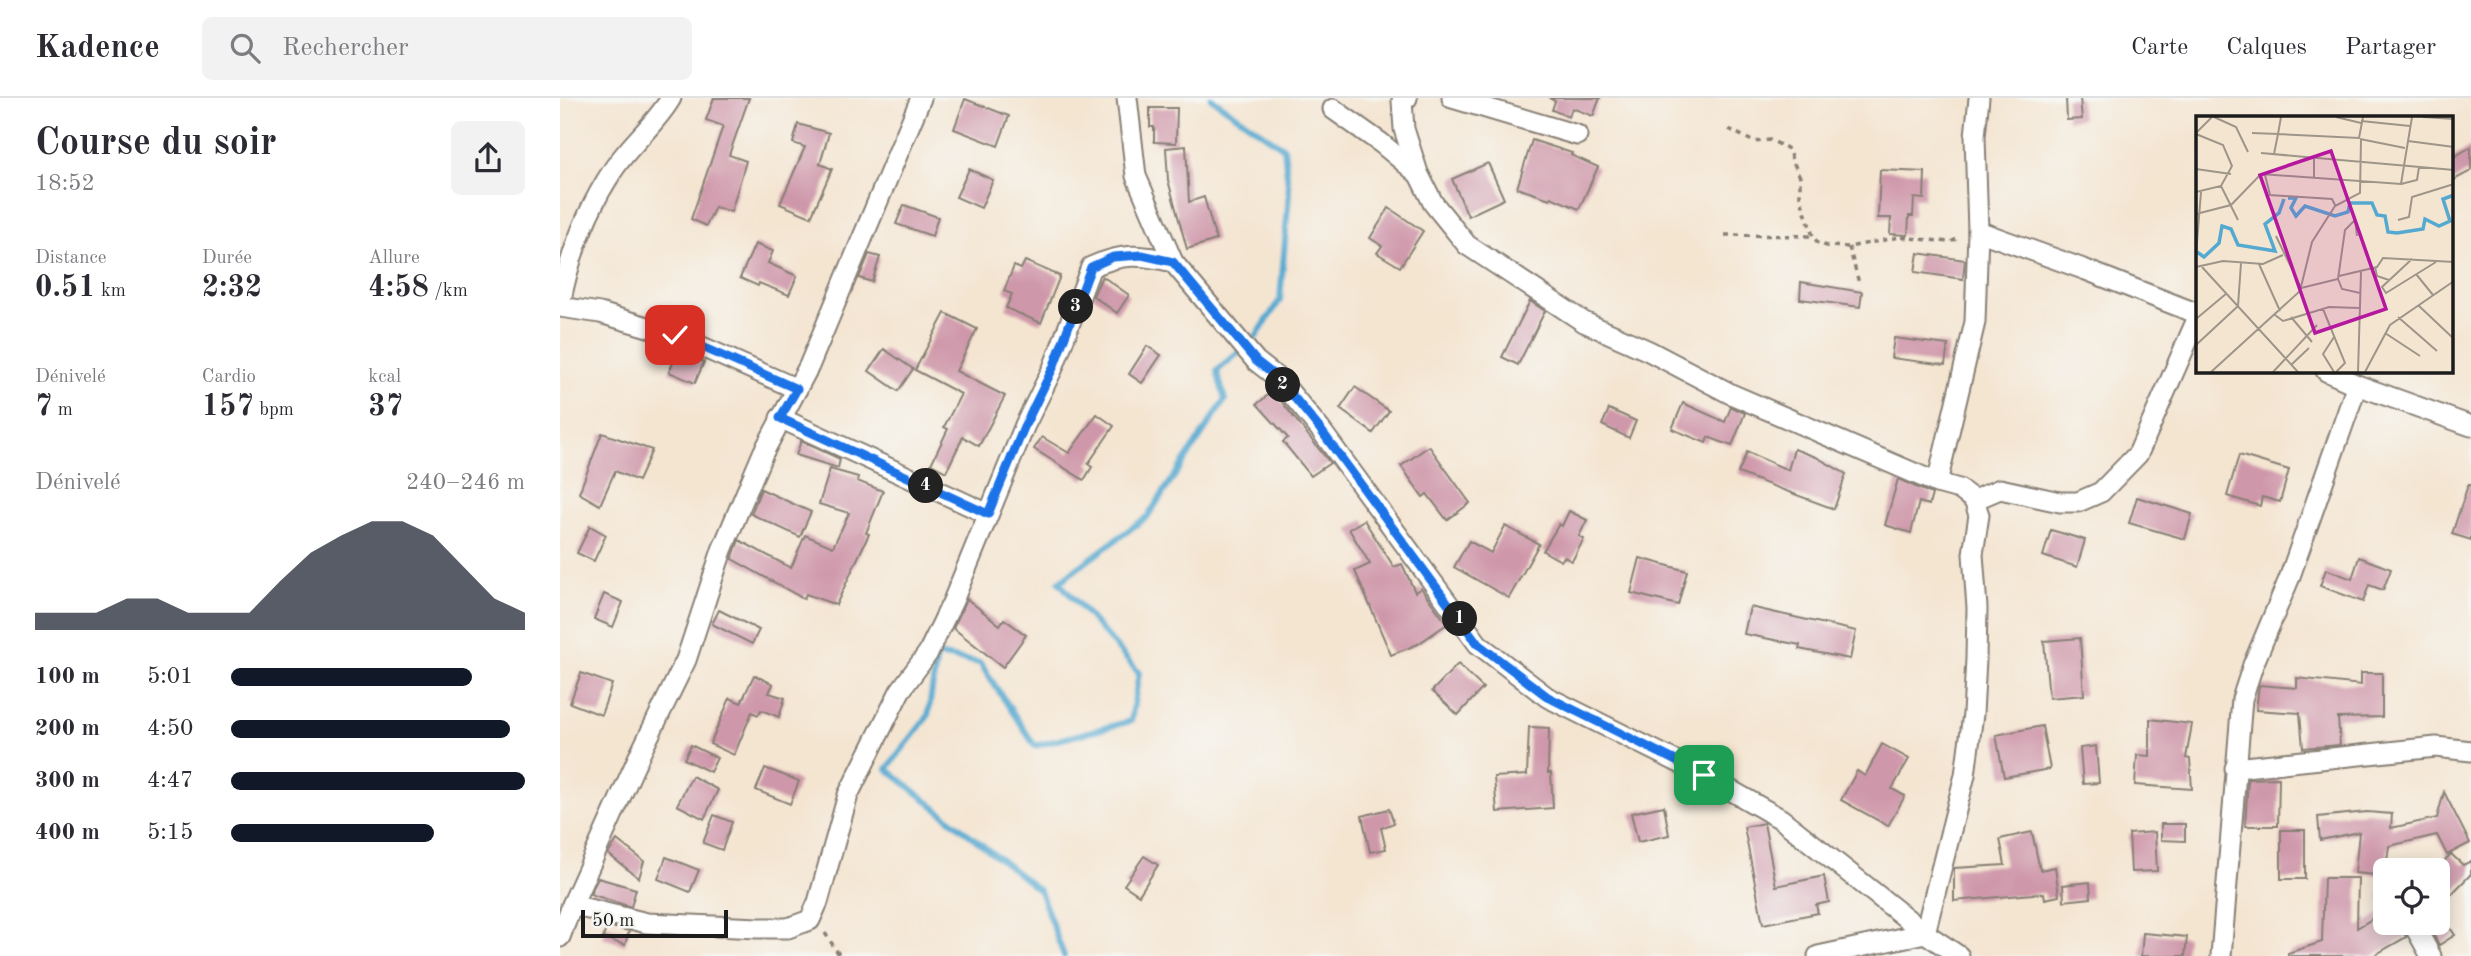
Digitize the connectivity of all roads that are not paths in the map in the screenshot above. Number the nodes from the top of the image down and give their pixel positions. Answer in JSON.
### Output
{"nodes":[{"id":1,"x":671,"y":98,"type":"edge"},
{"id":2,"x":920,"y":98,"type":"edge"},
{"id":3,"x":1127,"y":98,"type":"edge"},
{"id":4,"x":1407,"y":98,"type":"edge"},
{"id":5,"x":1452,"y":98,"type":"edge"},
{"id":6,"x":1979,"y":98,"type":"edge"},
{"id":7,"x":1333,"y":109,"type":"dead end"},
{"id":8,"x":1577,"y":135,"type":"dead end"},
{"id":9,"x":1418,"y":173,"type":"junction"},
{"id":10,"x":1978,"y":231,"type":"junction"},
{"id":11,"x":1173,"y":262,"type":"junction"},
{"id":12,"x":560,"y":306,"type":"edge"},
{"id":13,"x":2196,"y":315,"type":"edge"},
{"id":14,"x":2196,"y":321,"type":"edge"},
{"id":15,"x":2330,"y":373,"type":"edge"},
{"id":16,"x":2357,"y":385,"type":"junction"},
{"id":17,"x":797,"y":389,"type":"junction"},
{"id":18,"x":780,"y":418,"type":"junction"},
{"id":19,"x":2471,"y":426,"type":"edge"},
{"id":20,"x":1937,"y":483,"type":"junction"},
{"id":21,"x":1974,"y":500,"type":"junction"},
{"id":22,"x":988,"y":514,"type":"junction"},
{"id":23,"x":2471,"y":751,"type":"edge"},
{"id":24,"x":2235,"y":768,"type":"junction"},
{"id":25,"x":572,"y":905,"type":"junction"},
{"id":26,"x":1925,"y":933,"type":"junction"},
{"id":27,"x":2419,"y":935,"type":"edge"},
{"id":28,"x":560,"y":937,"type":"edge"},
{"id":29,"x":1818,"y":956,"type":"edge"},
{"id":30,"x":1959,"y":956,"type":"edge"},
{"id":31,"x":2221,"y":956,"type":"edge"},
{"id":32,"x":2431,"y":956,"type":"edge"}],
"edges":[{"from":1,"to":12,"type":"street"},
{"from":2,"to":17,"type":"street"},
{"from":3,"to":11,"type":"street"},
{"from":4,"to":9,"type":"street"},
{"from":5,"to":8,"type":"street"},
{"from":6,"to":10,"type":"street"},
{"from":7,"to":9,"type":"street"},
{"from":9,"to":20,"type":"street"},
{"from":10,"to":13,"type":"street"},
{"from":10,"to":20,"type":"street"},
{"from":11,"to":22,"type":"street"},
{"from":11,"to":26,"type":"street"},
{"from":12,"to":17,"type":"street"},
{"from":14,"to":21,"type":"street"},
{"from":15,"to":16,"type":"street"},
{"from":16,"to":19,"type":"street"},
{"from":16,"to":24,"type":"street"},
{"from":17,"to":18,"type":"street"},
{"from":18,"to":22,"type":"street"},
{"from":18,"to":25,"type":"street"},
{"from":20,"to":21,"type":"street"},
{"from":21,"to":26,"type":"street"},
{"from":22,"to":25,"type":"street"},
{"from":23,"to":24,"type":"street"},
{"from":24,"to":31,"type":"street"},
{"from":25,"to":28,"type":"street"},
{"from":26,"to":29,"type":"street"},
{"from":26,"to":30,"type":"street"},
{"from":27,"to":32,"type":"street"}]}
